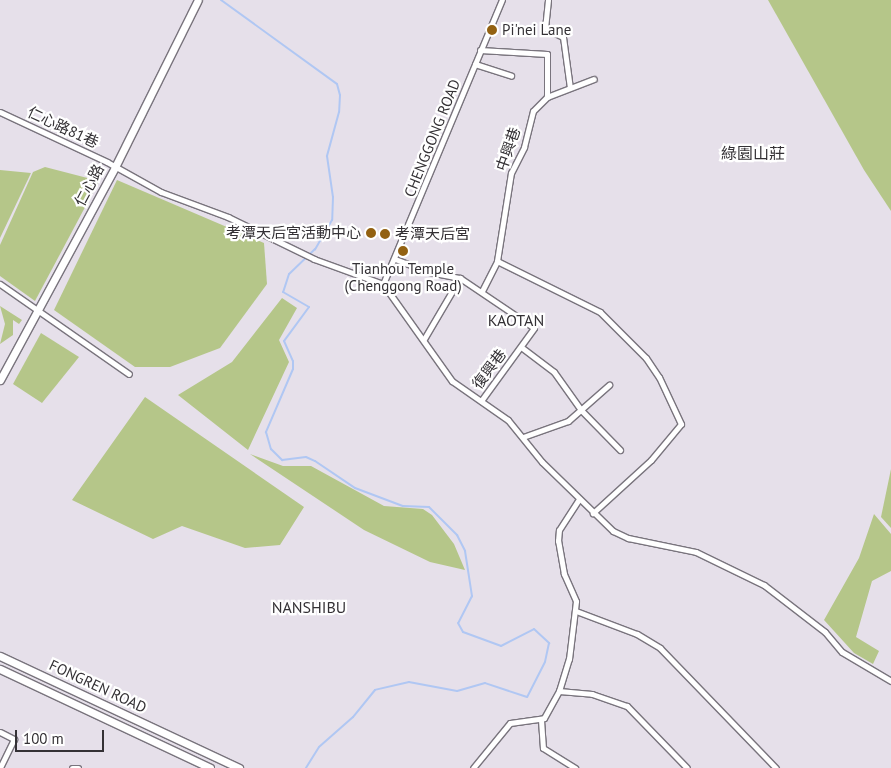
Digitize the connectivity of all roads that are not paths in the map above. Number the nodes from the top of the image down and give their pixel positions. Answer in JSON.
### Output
{"nodes":[{"id":1,"x":198,"y":0,"type":"edge"},
{"id":2,"x":502,"y":0,"type":"edge"},
{"id":3,"x":548,"y":0,"type":"edge"},
{"id":4,"x":480,"y":50,"type":"junction"},
{"id":5,"x":475,"y":64,"type":"junction"},
{"id":6,"x":511,"y":76,"type":"dead end"},
{"id":7,"x":594,"y":78,"type":"dead end"},
{"id":8,"x":570,"y":88,"type":"junction"},
{"id":9,"x":548,"y":97,"type":"junction"},
{"id":10,"x":0,"y":112,"type":"edge"},
{"id":11,"x":114,"y":167,"type":"junction"},
{"id":12,"x":395,"y":259,"type":"junction"},
{"id":13,"x":497,"y":261,"type":"junction"},
{"id":14,"x":460,"y":278,"type":"junction"},
{"id":15,"x":0,"y":284,"type":"edge"},
{"id":16,"x":383,"y":284,"type":"junction"},
{"id":17,"x":482,"y":291,"type":"junction"},
{"id":18,"x":38,"y":310,"type":"junction"},
{"id":19,"x":424,"y":339,"type":"junction"},
{"id":20,"x":521,"y":347,"type":"junction"},
{"id":21,"x":129,"y":374,"type":"dead end"},
{"id":22,"x":0,"y":380,"type":"edge"},
{"id":23,"x":609,"y":385,"type":"dead end"},
{"id":24,"x":481,"y":401,"type":"junction"},
{"id":25,"x":581,"y":410,"type":"junction"},
{"id":26,"x":523,"y":437,"type":"junction"},
{"id":27,"x":620,"y":450,"type":"dead end"},
{"id":28,"x":579,"y":499,"type":"junction"},
{"id":29,"x":593,"y":513,"type":"junction"},
{"id":30,"x":576,"y":611,"type":"junction"},
{"id":31,"x":0,"y":656,"type":"edge"},
{"id":32,"x":0,"y":669,"type":"edge"},
{"id":33,"x":891,"y":681,"type":"edge"},
{"id":34,"x":560,"y":691,"type":"junction"},
{"id":35,"x":541,"y":720,"type":"junction"},
{"id":36,"x":0,"y":732,"type":"edge"},
{"id":37,"x":0,"y":768,"type":"edge"},
{"id":38,"x":72,"y":768,"type":"edge"},
{"id":39,"x":78,"y":768,"type":"edge"},
{"id":40,"x":210,"y":768,"type":"edge"},
{"id":41,"x":239,"y":768,"type":"edge"},
{"id":42,"x":473,"y":768,"type":"edge"},
{"id":43,"x":575,"y":768,"type":"edge"},
{"id":44,"x":688,"y":768,"type":"edge"},
{"id":45,"x":776,"y":768,"type":"edge"}],
"edges":[{"from":1,"to":11,"type":"main road","name":"仁心路"},
{"from":2,"to":4,"type":"street","name":"CHENGGONG ROAD"},
{"from":3,"to":8,"type":"street"},
{"from":4,"to":5,"type":"street","name":"CHENGGONG ROAD"},
{"from":4,"to":9,"type":"street"},
{"from":5,"to":6,"type":"street"},
{"from":5,"to":12,"type":"street","name":"CHENGGONG ROAD"},
{"from":7,"to":8,"type":"street","name":"中興巷"},
{"from":8,"to":9,"type":"street","name":"中興巷"},
{"from":9,"to":13,"type":"street","name":"中興巷"},
{"from":10,"to":11,"type":"street","name":"仁心路81巷"},
{"from":11,"to":16,"type":"street"},
{"from":11,"to":18,"type":"main road","name":"仁心路"},
{"from":12,"to":14,"type":"street"},
{"from":12,"to":16,"type":"street","name":"CHENGGONG ROAD"},
{"from":13,"to":17,"type":"street","name":"中興巷"},
{"from":13,"to":29,"type":"street"},
{"from":14,"to":17,"type":"street"},
{"from":14,"to":19,"type":"street"},
{"from":15,"to":18,"type":"street"},
{"from":16,"to":19,"type":"street"},
{"from":17,"to":20,"type":"street","name":"復興巷"},
{"from":18,"to":21,"type":"street"},
{"from":18,"to":22,"type":"main road","name":"仁心路"},
{"from":19,"to":24,"type":"street"},
{"from":20,"to":24,"type":"street","name":"復興巷"},
{"from":20,"to":25,"type":"street"},
{"from":23,"to":25,"type":"street"},
{"from":24,"to":26,"type":"street"},
{"from":25,"to":26,"type":"street"},
{"from":25,"to":27,"type":"street"},
{"from":26,"to":28,"type":"street"},
{"from":28,"to":29,"type":"street"},
{"from":28,"to":30,"type":"street"},
{"from":29,"to":33,"type":"street"},
{"from":30,"to":34,"type":"street"},
{"from":30,"to":45,"type":"street"},
{"from":31,"to":41,"type":"main road","name":"FONGREN ROAD"},
{"from":32,"to":40,"type":"main road","name":"FONGREN ROAD"},
{"from":34,"to":35,"type":"street"},
{"from":34,"to":44,"type":"street"},
{"from":35,"to":42,"type":"street"},
{"from":35,"to":43,"type":"street"},
{"from":36,"to":37,"type":"street"},
{"from":38,"to":39,"type":"street"}]}
